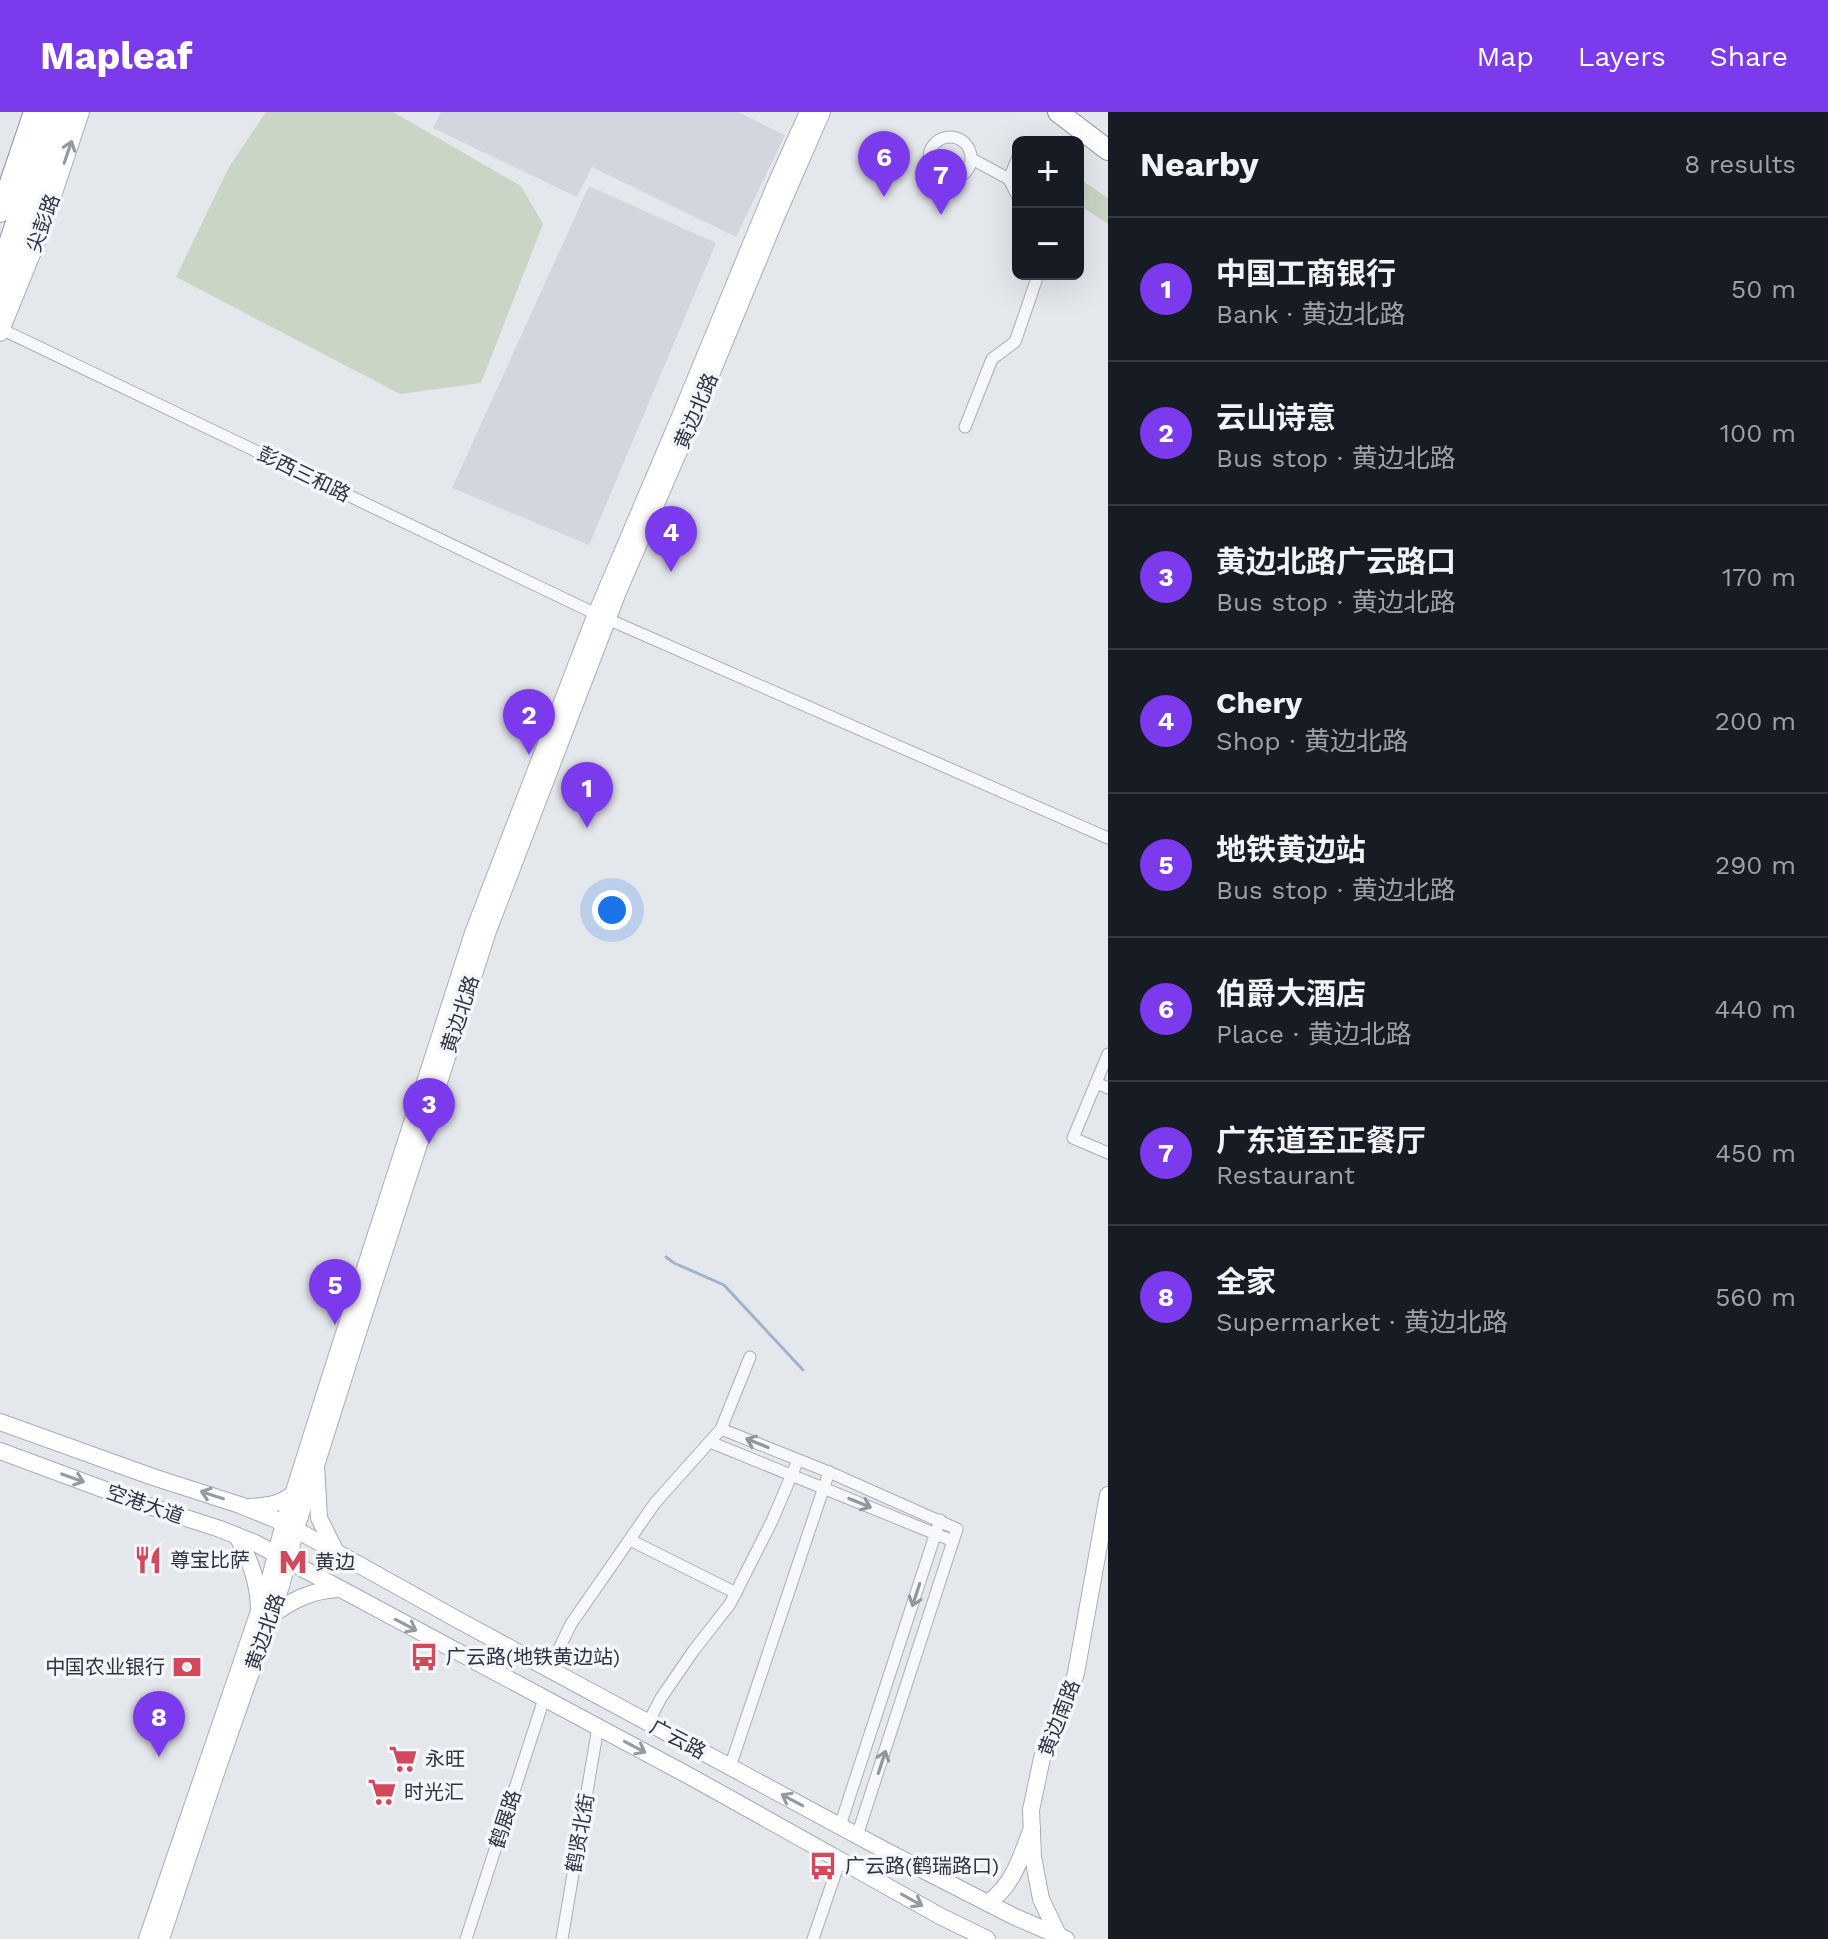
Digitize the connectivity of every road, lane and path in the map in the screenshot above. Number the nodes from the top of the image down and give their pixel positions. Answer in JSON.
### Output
{"nodes":[{"id":1,"x":34,"y":112,"type":"edge"},
{"id":2,"x":54,"y":112,"type":"edge"},
{"id":3,"x":66,"y":112,"type":"edge"},
{"id":4,"x":81,"y":112,"type":"edge"},
{"id":5,"x":808,"y":112,"type":"edge"},
{"id":6,"x":822,"y":112,"type":"edge"},
{"id":7,"x":1058,"y":112,"type":"edge"},
{"id":8,"x":1108,"y":150,"type":"edge"},
{"id":9,"x":972,"y":159,"type":"dead end"},
{"id":10,"x":1012,"y":172,"type":"edge"},
{"id":11,"x":1009,"y":179,"type":"junction"},
{"id":12,"x":1012,"y":185,"type":"edge"},
{"id":13,"x":34,"y":204,"type":"junction"},
{"id":14,"x":0,"y":212,"type":"edge"},
{"id":15,"x":1036,"y":280,"type":"edge"},
{"id":16,"x":0,"y":282,"type":"edge"},
{"id":17,"x":0,"y":305,"type":"edge"},
{"id":18,"x":0,"y":331,"type":"edge"},
{"id":19,"x":965,"y":427,"type":"dead end"},
{"id":20,"x":602,"y":616,"type":"junction"},
{"id":21,"x":1108,"y":838,"type":"edge"},
{"id":22,"x":1108,"y":1054,"type":"edge"},
{"id":23,"x":1102,"y":1085,"type":"edge"},
{"id":24,"x":1108,"y":1153,"type":"edge"},
{"id":25,"x":750,"y":1357,"type":"dead end"},
{"id":26,"x":0,"y":1422,"type":"edge"},
{"id":27,"x":721,"y":1429,"type":"junction"},
{"id":28,"x":710,"y":1442,"type":"junction"},
{"id":29,"x":0,"y":1451,"type":"edge"},
{"id":30,"x":798,"y":1460,"type":"junction"},
{"id":31,"x":316,"y":1465,"type":"junction"},
{"id":32,"x":829,"y":1472,"type":"junction"},
{"id":33,"x":181,"y":1486,"type":"junction"},
{"id":34,"x":824,"y":1488,"type":"junction"},
{"id":35,"x":295,"y":1492,"type":"junction"},
{"id":36,"x":1108,"y":1495,"type":"edge"},
{"id":37,"x":245,"y":1507,"type":"junction"},
{"id":38,"x":169,"y":1512,"type":"junction"},
{"id":39,"x":940,"y":1520,"type":"junction"},
{"id":40,"x":290,"y":1526,"type":"junction"},
{"id":41,"x":936,"y":1534,"type":"junction"},
{"id":42,"x":237,"y":1536,"type":"junction"},
{"id":43,"x":630,"y":1540,"type":"junction"},
{"id":44,"x":953,"y":1541,"type":"junction"},
{"id":45,"x":336,"y":1552,"type":"junction"},
{"id":46,"x":282,"y":1558,"type":"junction"},
{"id":47,"x":392,"y":1582,"type":"junction"},
{"id":48,"x":339,"y":1589,"type":"junction"},
{"id":49,"x":736,"y":1593,"type":"junction"},
{"id":50,"x":376,"y":1609,"type":"junction"},
{"id":51,"x":265,"y":1613,"type":"junction"},
{"id":52,"x":549,"y":1669,"type":"junction"},
{"id":53,"x":544,"y":1699,"type":"junction"},
{"id":54,"x":648,"y":1723,"type":"junction"},
{"id":55,"x":598,"y":1727,"type":"junction"},
{"id":56,"x":730,"y":1767,"type":"junction"},
{"id":57,"x":840,"y":1826,"type":"junction"},
{"id":58,"x":1032,"y":1828,"type":"junction"},
{"id":59,"x":857,"y":1836,"type":"junction"},
{"id":60,"x":886,"y":1851,"type":"junction"},
{"id":61,"x":840,"y":1860,"type":"junction"},
{"id":62,"x":878,"y":1882,"type":"junction"},
{"id":63,"x":988,"y":1903,"type":"junction"},
{"id":64,"x":1061,"y":1938,"type":"edge"},
{"id":65,"x":147,"y":1939,"type":"edge"},
{"id":66,"x":161,"y":1939,"type":"edge"},
{"id":67,"x":466,"y":1939,"type":"edge"},
{"id":68,"x":562,"y":1939,"type":"edge"},
{"id":69,"x":813,"y":1939,"type":"edge"},
{"id":70,"x":987,"y":1939,"type":"edge"}],
"edges":[{"from":1,"to":14,"type":"highway"},
{"from":2,"to":16,"type":"highway"},
{"from":3,"to":13,"type":"street"},
{"from":18,"to":4,"type":"street","name":"尖彭路","one_way":true},
{"from":5,"to":20,"type":"street","name":"黄边北路"},
{"from":6,"to":20,"type":"street","name":"黄边北路"},
{"from":7,"to":8,"type":"highway"},
{"from":9,"to":11,"type":"street"},
{"from":10,"to":11,"type":"street"},
{"from":11,"to":12,"type":"street"},
{"from":13,"to":17,"type":"highway"},
{"from":13,"to":18,"type":"street"},
{"from":15,"to":19,"type":"street"},
{"from":18,"to":20,"type":"street","name":"彭西三和路"},
{"from":20,"to":21,"type":"street","name":"彭西三和路"},
{"from":20,"to":31,"type":"street","name":"黄边北路"},
{"from":20,"to":35,"type":"street","name":"黄边北路"},
{"from":22,"to":23,"type":"street"},
{"from":23,"to":24,"type":"street"},
{"from":25,"to":27,"type":"street"},
{"from":26,"to":33,"type":"street","name":"空港大道"},
{"from":27,"to":28,"type":"street"},
{"from":30,"to":27,"type":"street","one_way":true},
{"from":28,"to":34,"type":"street"},
{"from":28,"to":43,"type":"street"},
{"from":29,"to":38,"type":"street","name":"空港大道","one_way":true},
{"from":30,"to":32,"type":"street"},
{"from":30,"to":49,"type":"street"},
{"from":31,"to":40,"type":"street","name":"黄边北路"},
{"from":31,"to":45,"type":"street"},
{"from":32,"to":34,"type":"street"},
{"from":32,"to":39,"type":"street"},
{"from":37,"to":33,"type":"street","name":"空港大道","one_way":true},
{"from":33,"to":38,"type":"street"},
{"from":34,"to":41,"type":"street","one_way":true},
{"from":34,"to":56,"type":"street"},
{"from":35,"to":37,"type":"street"},
{"from":35,"to":40,"type":"street","name":"黄边北路"},
{"from":36,"to":58,"type":"street","name":"黄边南路"},
{"from":37,"to":40,"type":"street","name":"空港大道"},
{"from":38,"to":42,"type":"street","name":"空港大道"},
{"from":39,"to":41,"type":"street"},
{"from":39,"to":44,"type":"street"},
{"from":40,"to":45,"type":"street","name":"广云路"},
{"from":40,"to":46,"type":"street","name":"黄边北路"},
{"from":41,"to":44,"type":"street"},
{"from":41,"to":57,"type":"street","one_way":true},
{"from":42,"to":46,"type":"street","name":"空港大道"},
{"from":42,"to":51,"type":"street"},
{"from":43,"to":49,"type":"street"},
{"from":43,"to":52,"type":"street"},
{"from":59,"to":44,"type":"street","one_way":true},
{"from":45,"to":47,"type":"street","name":"广云路"},
{"from":46,"to":48,"type":"street","name":"广云路"},
{"from":46,"to":51,"type":"street","name":"黄边北路"},
{"from":47,"to":50,"type":"street"},
{"from":47,"to":52,"type":"street","name":"广云路"},
{"from":48,"to":50,"type":"street","name":"广云路"},
{"from":48,"to":51,"type":"street"},
{"from":49,"to":54,"type":"street"},
{"from":50,"to":53,"type":"street","name":"广云路","one_way":true},
{"from":51,"to":65,"type":"street","name":"黄边北路"},
{"from":51,"to":66,"type":"street","name":"黄边北路"},
{"from":52,"to":54,"type":"street","name":"广云路"},
{"from":53,"to":55,"type":"street","name":"广云路"},
{"from":53,"to":67,"type":"street","name":"鹤展路"},
{"from":54,"to":56,"type":"street","name":"广云路"},
{"from":55,"to":61,"type":"street","name":"广云路","one_way":true},
{"from":55,"to":68,"type":"street","name":"鹤贤北街"},
{"from":57,"to":56,"type":"street","name":"广云路","one_way":true},
{"from":57,"to":59,"type":"street","name":"广云路"},
{"from":58,"to":63,"type":"street"},
{"from":58,"to":64,"type":"street","name":"黄边南路"},
{"from":59,"to":60,"type":"street","name":"广云路"},
{"from":60,"to":62,"type":"street"},
{"from":60,"to":63,"type":"street","name":"广云路"},
{"from":61,"to":62,"type":"street","name":"广云路"},
{"from":61,"to":69,"type":"street"},
{"from":62,"to":70,"type":"street","name":"广云路","one_way":true},
{"from":63,"to":64,"type":"street","name":"广云路"}]}
